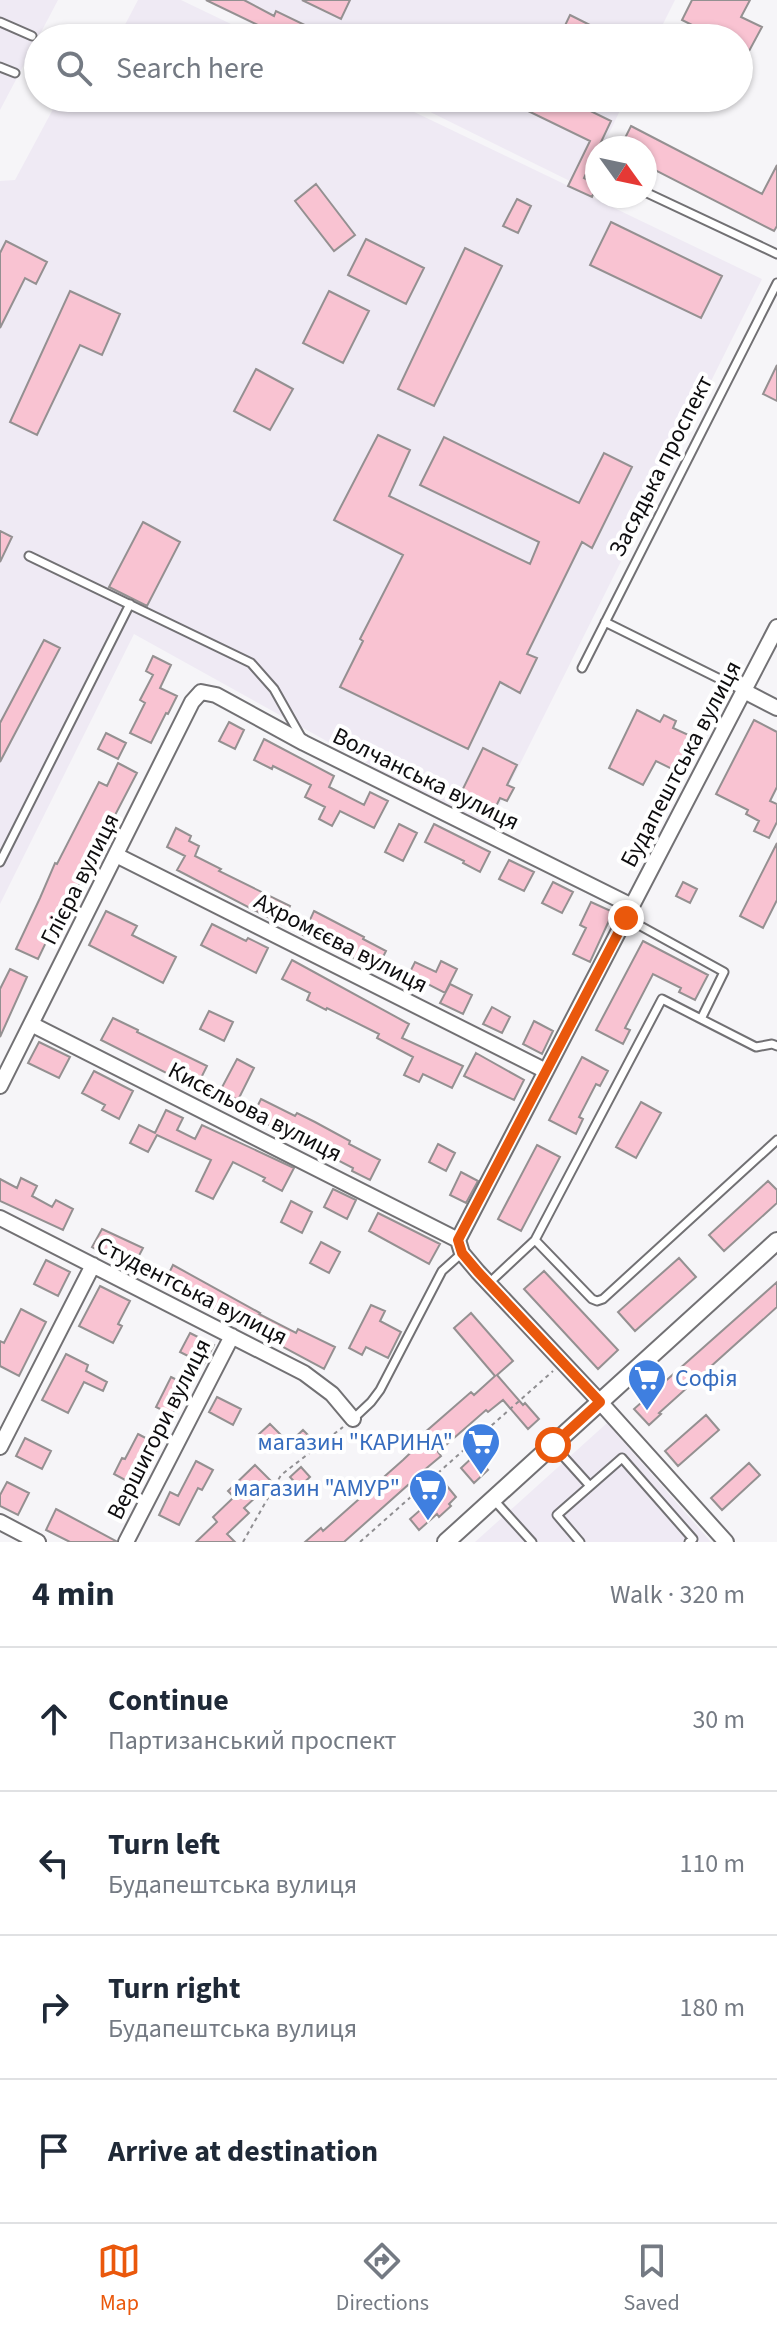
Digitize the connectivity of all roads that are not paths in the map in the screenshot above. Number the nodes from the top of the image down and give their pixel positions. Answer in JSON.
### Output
{"nodes":[{"id":1,"x":0,"y":22,"type":"edge"},
{"id":2,"x":24,"y":32,"type":"edge"},
{"id":3,"x":0,"y":67,"type":"edge"},
{"id":4,"x":15,"y":73,"type":"dead end"},
{"id":5,"x":657,"y":198,"type":"edge"},
{"id":6,"x":777,"y":254,"type":"edge"},
{"id":7,"x":777,"y":283,"type":"edge"},
{"id":8,"x":29,"y":556,"type":"dead end"},
{"id":9,"x":130,"y":604,"type":"junction"},
{"id":10,"x":605,"y":622,"type":"junction"},
{"id":11,"x":777,"y":627,"type":"edge"},
{"id":12,"x":582,"y":668,"type":"dead end"},
{"id":13,"x":744,"y":691,"type":"junction"},
{"id":14,"x":201,"y":692,"type":"joint"},
{"id":15,"x":777,"y":708,"type":"edge"},
{"id":16,"x":304,"y":743,"type":"junction"},
{"id":17,"x":116,"y":855,"type":"junction"},
{"id":18,"x":0,"y":862,"type":"edge"},
{"id":19,"x":629,"y":912,"type":"junction"},
{"id":20,"x":701,"y":1019,"type":"junction"},
{"id":21,"x":31,"y":1024,"type":"junction"},
{"id":22,"x":777,"y":1046,"type":"edge"},
{"id":23,"x":546,"y":1071,"type":"junction"},
{"id":24,"x":0,"y":1086,"type":"edge"},
{"id":25,"x":777,"y":1140,"type":"edge"},
{"id":26,"x":0,"y":1218,"type":"edge"},
{"id":27,"x":535,"y":1240,"type":"junction"},
{"id":28,"x":777,"y":1241,"type":"edge"},
{"id":29,"x":460,"y":1246,"type":"junction"},
{"id":30,"x":93,"y":1265,"type":"junction"},
{"id":31,"x":489,"y":1283,"type":"junction"},
{"id":32,"x":232,"y":1336,"type":"junction"},
{"id":33,"x":600,"y":1402,"type":"junction"},
{"id":34,"x":353,"y":1419,"type":"joint"},
{"id":35,"x":553,"y":1445,"type":"junction"},
{"id":36,"x":0,"y":1447,"type":"edge"},
{"id":37,"x":590,"y":1486,"type":"junction"},
{"id":38,"x":493,"y":1499,"type":"junction"},
{"id":39,"x":0,"y":1522,"type":"edge"},
{"id":40,"x":38,"y":1542,"type":"edge"},
{"id":41,"x":126,"y":1542,"type":"edge"},
{"id":42,"x":446,"y":1542,"type":"edge"},
{"id":43,"x":532,"y":1542,"type":"edge"},
{"id":44,"x":580,"y":1542,"type":"edge"},
{"id":45,"x":689,"y":1542,"type":"edge"},
{"id":46,"x":726,"y":1542,"type":"edge"}],
"edges":[{"from":1,"to":2,"type":"lane"},
{"from":3,"to":4,"type":"lane"},
{"from":5,"to":6,"type":"lane"},
{"from":7,"to":10,"type":"lane","name":"Засядька проспект"},
{"from":8,"to":9,"type":"lane"},
{"from":9,"to":16,"type":"lane"},
{"from":9,"to":18,"type":"lane"},
{"from":10,"to":12,"type":"lane","name":"Засядька проспект"},
{"from":10,"to":13,"type":"lane"},
{"from":11,"to":13,"type":"street","name":"Будапештська вулиця"},
{"from":13,"to":15,"type":"street"},
{"from":13,"to":19,"type":"street","name":"Будапештська вулиця"},
{"from":14,"to":16,"type":"street","name":"Волчанська вулиця"},
{"from":14,"to":17,"type":"street","name":"Глієра вулиця"},
{"from":16,"to":19,"type":"street","name":"Волчанська вулиця"},
{"from":17,"to":21,"type":"street","name":"Глієра вулиця"},
{"from":17,"to":23,"type":"street","name":"Ахромєєва вулиця"},
{"from":19,"to":20,"type":"lane"},
{"from":19,"to":23,"type":"street","name":"Будапештська вулиця"},
{"from":20,"to":22,"type":"lane"},
{"from":20,"to":27,"type":"lane"},
{"from":21,"to":24,"type":"street","name":"Глієра вулиця"},
{"from":21,"to":29,"type":"street","name":"Кисєльова вулиця"},
{"from":23,"to":29,"type":"street","name":"Будапештська вулиця"},
{"from":25,"to":27,"type":"lane"},
{"from":26,"to":30,"type":"street","name":"Студентська вулиця"},
{"from":27,"to":31,"type":"lane"},
{"from":28,"to":33,"type":"street"},
{"from":29,"to":31,"type":"street"},
{"from":29,"to":34,"type":"lane"},
{"from":30,"to":32,"type":"street","name":"Студентська вулиця"},
{"from":30,"to":36,"type":"street"},
{"from":31,"to":33,"type":"street"},
{"from":32,"to":34,"type":"street","name":"Студентська вулиця"},
{"from":32,"to":41,"type":"street","name":"Вершигори вулиця"},
{"from":33,"to":35,"type":"street"},
{"from":33,"to":46,"type":"street"},
{"from":35,"to":37,"type":"lane"},
{"from":35,"to":38,"type":"street"},
{"from":37,"to":44,"type":"lane"},
{"from":37,"to":45,"type":"lane"},
{"from":38,"to":42,"type":"street"},
{"from":38,"to":43,"type":"lane"},
{"from":39,"to":40,"type":"street"}]}
